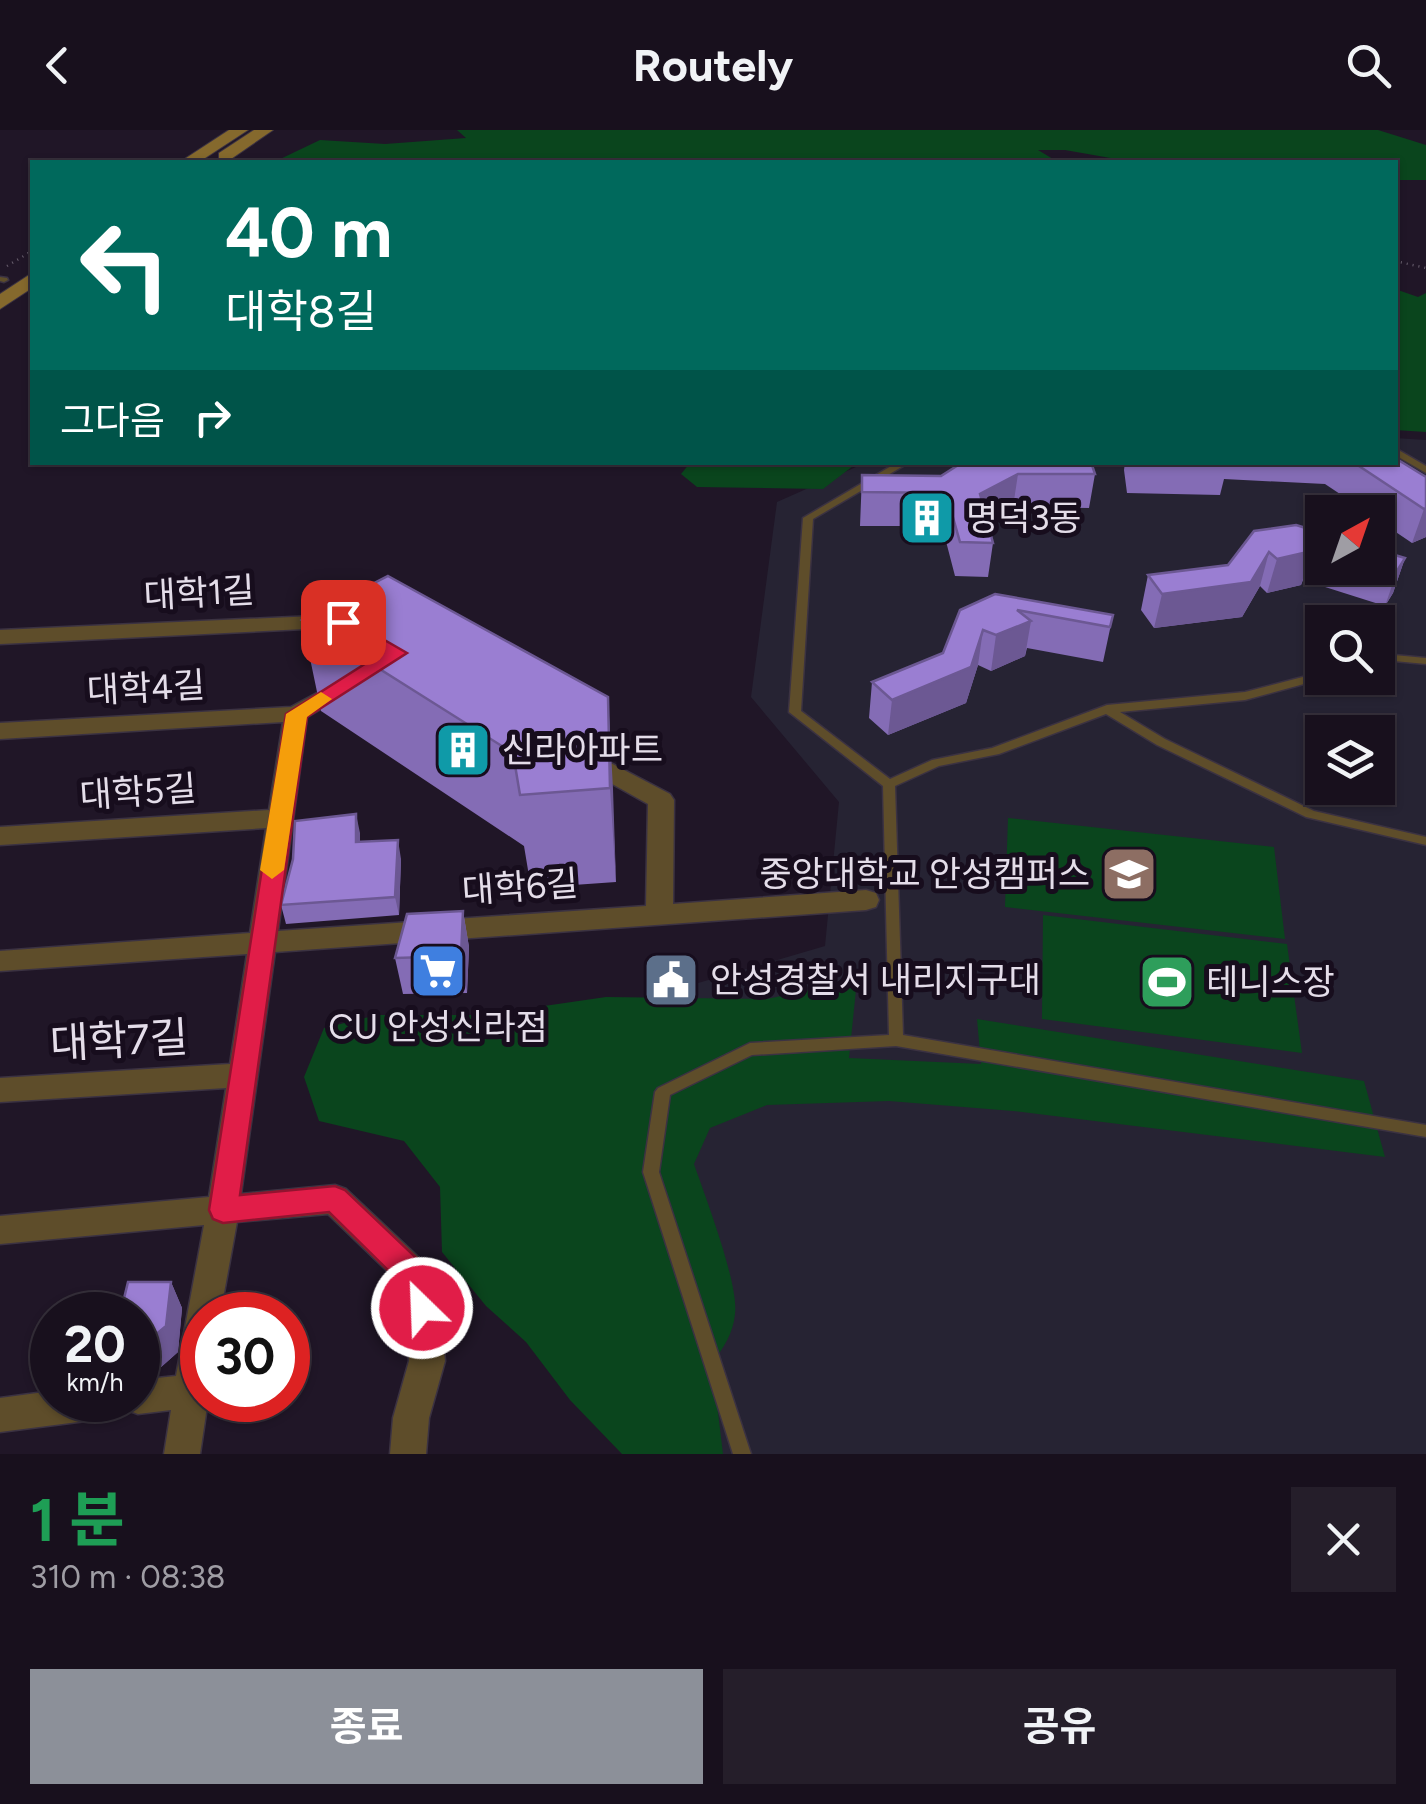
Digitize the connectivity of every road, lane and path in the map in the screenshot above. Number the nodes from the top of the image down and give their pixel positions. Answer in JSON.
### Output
{"nodes":[{"id":1,"x":240,"y":130,"type":"edge"},
{"id":2,"x":265,"y":130,"type":"edge"},
{"id":3,"x":191,"y":160,"type":"edge"},
{"id":4,"x":217,"y":160,"type":"edge"},
{"id":5,"x":30,"y":252,"type":"edge"},
{"id":6,"x":1398,"y":262,"type":"edge"},
{"id":7,"x":30,"y":263,"type":"edge"},
{"id":8,"x":1426,"y":268,"type":"edge"},
{"id":9,"x":1,"y":278,"type":"edge"},
{"id":10,"x":30,"y":280,"type":"edge"},
{"id":11,"x":0,"y":303,"type":"edge"},
{"id":12,"x":1398,"y":454,"type":"edge"},
{"id":13,"x":901,"y":465,"type":"edge"},
{"id":14,"x":1426,"y":470,"type":"edge"},
{"id":15,"x":356,"y":630,"type":"edge"},
{"id":16,"x":0,"y":637,"type":"edge"},
{"id":17,"x":1395,"y":658,"type":"edge"},
{"id":18,"x":1426,"y":662,"type":"edge"},
{"id":19,"x":363,"y":674,"type":"edge"},
{"id":20,"x":1305,"y":680,"type":"edge"},
{"id":21,"x":1107,"y":710,"type":"junction"},
{"id":22,"x":296,"y":714,"type":"junction"},
{"id":23,"x":0,"y":732,"type":"edge"},
{"id":24,"x":562,"y":745,"type":"edge"},
{"id":25,"x":889,"y":784,"type":"junction"},
{"id":26,"x":280,"y":818,"type":"junction"},
{"id":27,"x":0,"y":836,"type":"edge"},
{"id":28,"x":1426,"y":841,"type":"edge"},
{"id":29,"x":866,"y":900,"type":"dead end"},
{"id":30,"x":659,"y":915,"type":"junction"},
{"id":31,"x":260,"y":943,"type":"junction"},
{"id":32,"x":0,"y":961,"type":"edge"},
{"id":33,"x":896,"y":1040,"type":"junction"},
{"id":34,"x":244,"y":1075,"type":"junction"},
{"id":35,"x":0,"y":1090,"type":"edge"},
{"id":36,"x":1426,"y":1131,"type":"edge"},
{"id":37,"x":223,"y":1210,"type":"junction"},
{"id":38,"x":0,"y":1230,"type":"edge"},
{"id":39,"x":208,"y":1292,"type":"edge"},
{"id":40,"x":30,"y":1411,"type":"edge"},
{"id":41,"x":0,"y":1415,"type":"edge"},
{"id":42,"x":186,"y":1422,"type":"edge"},
{"id":43,"x":182,"y":1454,"type":"edge"},
{"id":44,"x":408,"y":1454,"type":"edge"},
{"id":45,"x":742,"y":1454,"type":"edge"}],
"edges":[{"from":1,"to":3,"type":"street"},
{"from":2,"to":4,"type":"street"},
{"from":5,"to":9,"type":"path"},
{"from":6,"to":8,"type":"path"},
{"from":7,"to":9,"type":"street"},
{"from":10,"to":11,"type":"street"},
{"from":12,"to":14,"type":"lane"},
{"from":13,"to":25,"type":"lane"},
{"from":15,"to":16,"type":"street","name":"대학1길"},
{"from":17,"to":18,"type":"lane"},
{"from":19,"to":22,"type":"street"},
{"from":20,"to":21,"type":"lane"},
{"from":21,"to":25,"type":"lane"},
{"from":21,"to":28,"type":"lane"},
{"from":22,"to":23,"type":"street","name":"대학4길"},
{"from":22,"to":26,"type":"street"},
{"from":24,"to":30,"type":"street"},
{"from":25,"to":33,"type":"lane"},
{"from":26,"to":27,"type":"street","name":"대학5길"},
{"from":26,"to":31,"type":"street"},
{"from":29,"to":30,"type":"street","name":"대학6길"},
{"from":30,"to":31,"type":"street","name":"대학6길"},
{"from":31,"to":32,"type":"street","name":"대학6길"},
{"from":31,"to":34,"type":"street"},
{"from":33,"to":36,"type":"lane"},
{"from":33,"to":45,"type":"lane"},
{"from":34,"to":35,"type":"street","name":"대학7길"},
{"from":34,"to":37,"type":"street"},
{"from":37,"to":38,"type":"street"},
{"from":37,"to":39,"type":"street"},
{"from":37,"to":44,"type":"street"},
{"from":40,"to":41,"type":"street"},
{"from":42,"to":43,"type":"street"}]}
